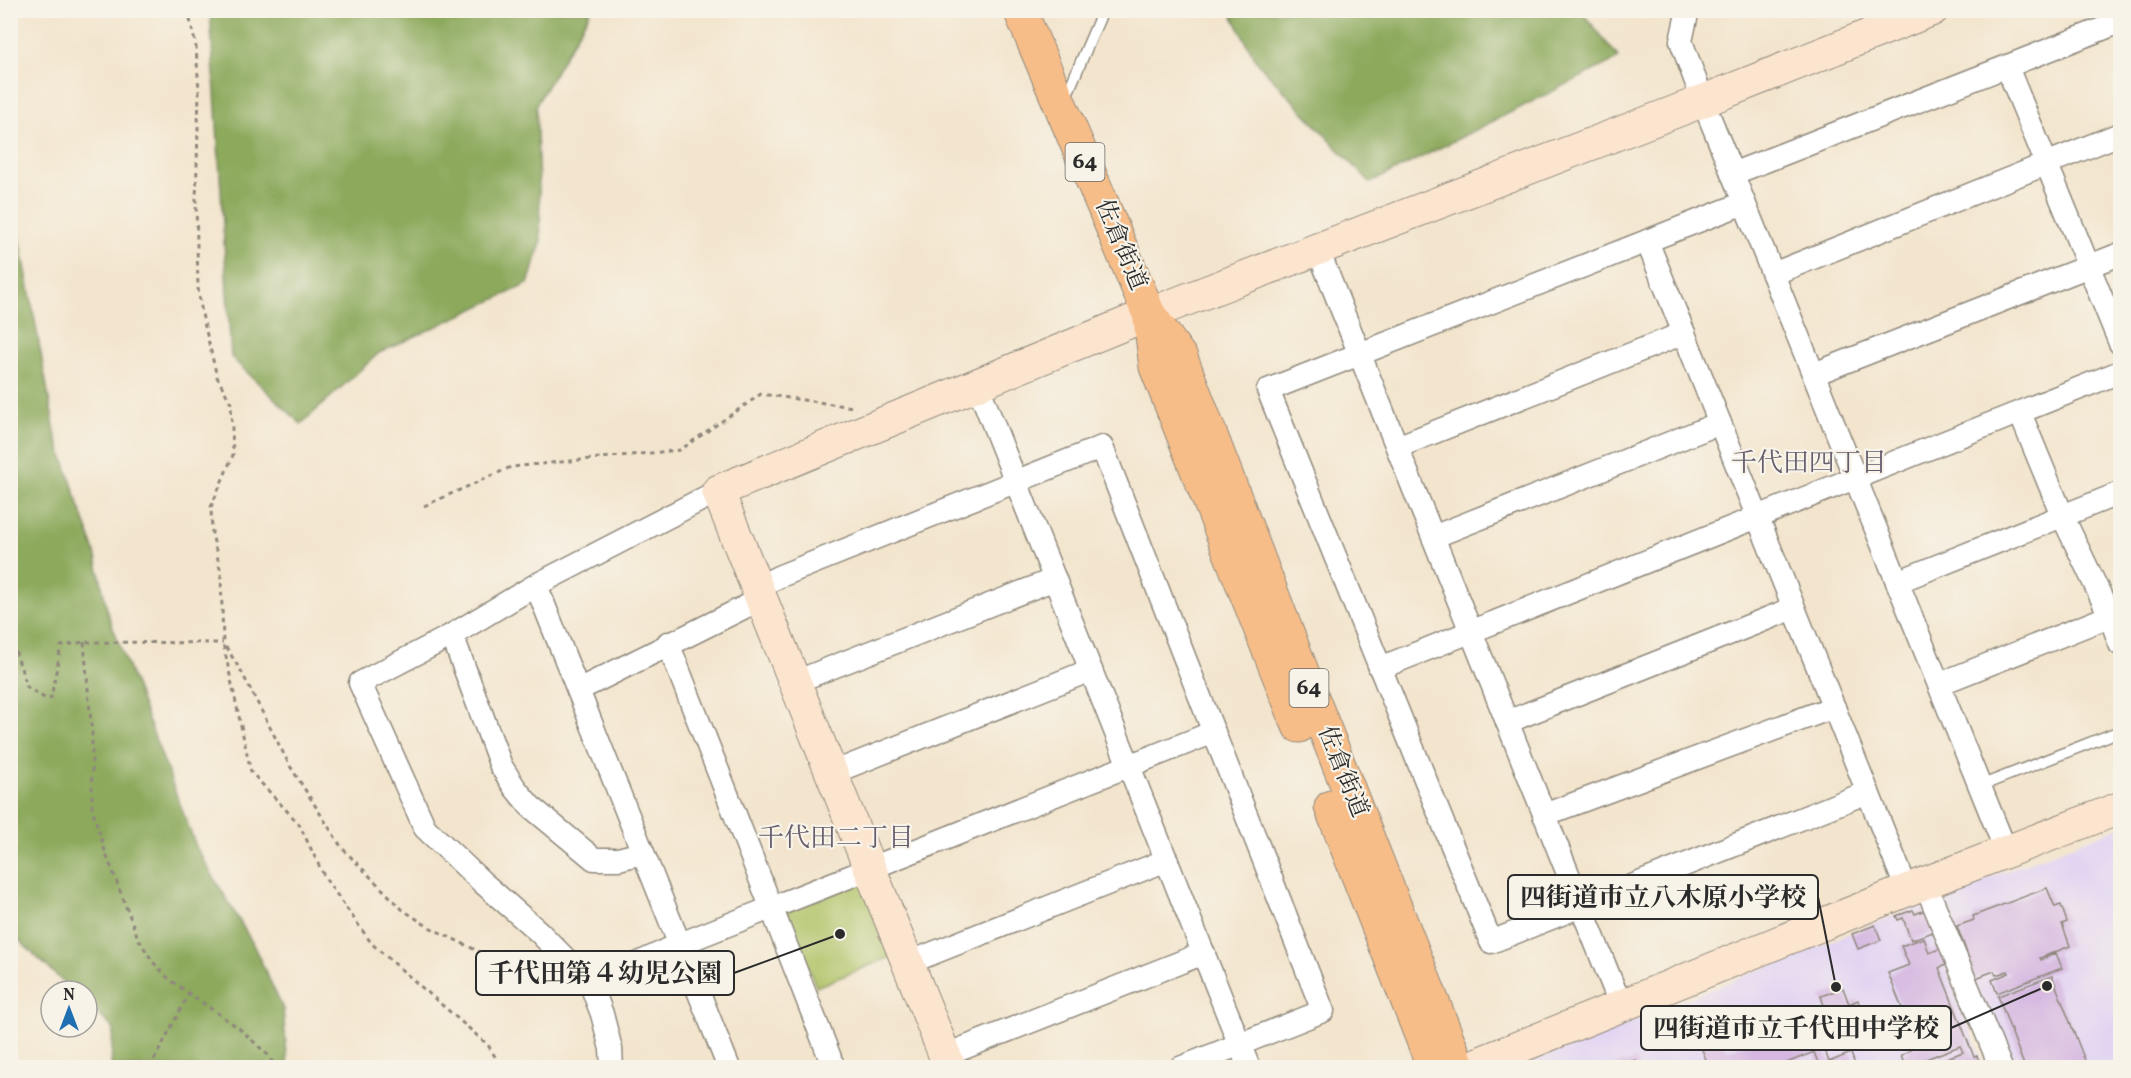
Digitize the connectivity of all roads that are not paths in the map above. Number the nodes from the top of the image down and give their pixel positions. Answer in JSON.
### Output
{"nodes":[{"id":1,"x":1020,"y":10,"type":"edge"},
{"id":2,"x":1102,"y":10,"type":"edge"},
{"id":3,"x":1690,"y":10,"type":"edge"},
{"id":4,"x":1932,"y":10,"type":"edge"},
{"id":5,"x":2121,"y":22,"type":"edge"},
{"id":6,"x":2007,"y":67,"type":"junction"},
{"id":7,"x":1703,"y":101,"type":"junction"},
{"id":8,"x":1061,"y":108,"type":"junction"},
{"id":9,"x":2121,"y":134,"type":"edge"},
{"id":10,"x":2047,"y":164,"type":"junction"},
{"id":11,"x":1732,"y":174,"type":"junction"},
{"id":12,"x":1744,"y":202,"type":"junction"},
{"id":13,"x":1647,"y":241,"type":"junction"},
{"id":14,"x":1318,"y":250,"type":"junction"},
{"id":15,"x":2121,"y":254,"type":"edge"},
{"id":16,"x":2089,"y":266,"type":"junction"},
{"id":17,"x":1773,"y":274,"type":"junction"},
{"id":18,"x":1149,"y":314,"type":"junction"},
{"id":19,"x":1684,"y":333,"type":"junction"},
{"id":20,"x":2121,"y":343,"type":"edge"},
{"id":21,"x":1359,"y":354,"type":"junction"},
{"id":22,"x":2121,"y":372,"type":"edge"},
{"id":23,"x":1814,"y":374,"type":"junction"},
{"id":24,"x":978,"y":386,"type":"junction"},
{"id":25,"x":2020,"y":413,"type":"junction"},
{"id":26,"x":1720,"y":423,"type":"junction"},
{"id":27,"x":1397,"y":447,"type":"junction"},
{"id":28,"x":1856,"y":479,"type":"junction"},
{"id":29,"x":1016,"y":481,"type":"junction"},
{"id":30,"x":718,"y":491,"type":"junction"},
{"id":31,"x":2121,"y":493,"type":"edge"},
{"id":32,"x":2062,"y":515,"type":"junction"},
{"id":33,"x":1758,"y":518,"type":"junction"},
{"id":34,"x":1432,"y":537,"type":"junction"},
{"id":35,"x":1055,"y":579,"type":"junction"},
{"id":36,"x":1897,"y":582,"type":"junction"},
{"id":37,"x":536,"y":585,"type":"junction"},
{"id":38,"x":759,"y":593,"type":"junction"},
{"id":39,"x":1794,"y":608,"type":"junction"},
{"id":40,"x":2115,"y":614,"type":"edge"},
{"id":41,"x":1471,"y":632,"type":"junction"},
{"id":42,"x":453,"y":635,"type":"junction"},
{"id":43,"x":668,"y":643,"type":"junction"},
{"id":44,"x":2121,"y":644,"type":"edge"},
{"id":45,"x":1380,"y":668,"type":"junction"},
{"id":46,"x":1091,"y":670,"type":"junction"},
{"id":47,"x":795,"y":682,"type":"junction"},
{"id":48,"x":1939,"y":684,"type":"junction"},
{"id":49,"x":578,"y":690,"type":"junction"},
{"id":50,"x":1834,"y":708,"type":"junction"},
{"id":51,"x":1507,"y":722,"type":"junction"},
{"id":52,"x":2121,"y":731,"type":"edge"},
{"id":53,"x":1214,"y":732,"type":"junction"},
{"id":54,"x":1129,"y":766,"type":"junction"},
{"id":55,"x":832,"y":773,"type":"junction"},
{"id":56,"x":1980,"y":786,"type":"junction"},
{"id":57,"x":1868,"y":792,"type":"junction"},
{"id":58,"x":2121,"y":808,"type":"edge"},
{"id":59,"x":1544,"y":815,"type":"junction"},
{"id":60,"x":2006,"y":851,"type":"junction"},
{"id":61,"x":643,"y":853,"type":"junction"},
{"id":62,"x":1167,"y":860,"type":"junction"},
{"id":63,"x":870,"y":869,"type":"junction"},
{"id":64,"x":1916,"y":886,"type":"junction"},
{"id":65,"x":1581,"y":907,"type":"junction"},
{"id":66,"x":772,"y":908,"type":"junction"},
{"id":67,"x":680,"y":944,"type":"junction"},
{"id":68,"x":1204,"y":953,"type":"junction"},
{"id":69,"x":908,"y":963,"type":"junction"},
{"id":70,"x":591,"y":985,"type":"junction"},
{"id":71,"x":1621,"y":1006,"type":"junction"},
{"id":72,"x":1240,"y":1044,"type":"junction"},
{"id":73,"x":948,"y":1061,"type":"edge"},
{"id":74,"x":612,"y":1068,"type":"edge"},
{"id":75,"x":729,"y":1068,"type":"edge"},
{"id":76,"x":834,"y":1068,"type":"edge"},
{"id":77,"x":1180,"y":1068,"type":"edge"},
{"id":78,"x":1249,"y":1068,"type":"edge"},
{"id":79,"x":1434,"y":1068,"type":"edge"},
{"id":80,"x":1459,"y":1068,"type":"edge"},
{"id":81,"x":1467,"y":1068,"type":"edge"},
{"id":82,"x":2001,"y":1068,"type":"edge"}],
"edges":[{"from":1,"to":8,"type":"main road","name":"佐倉街道","number":"64"},
{"from":2,"to":8,"type":"lane"},
{"from":3,"to":7,"type":"street"},
{"from":4,"to":7,"type":"street"},
{"from":5,"to":6,"type":"street"},
{"from":6,"to":10,"type":"street"},
{"from":6,"to":11,"type":"street"},
{"from":7,"to":11,"type":"street"},
{"from":7,"to":14,"type":"street"},
{"from":8,"to":18,"type":"main road","name":"佐倉街道","number":"64"},
{"from":9,"to":10,"type":"street"},
{"from":10,"to":16,"type":"street"},
{"from":10,"to":17,"type":"street"},
{"from":11,"to":12,"type":"street"},
{"from":12,"to":13,"type":"street"},
{"from":12,"to":17,"type":"street"},
{"from":13,"to":19,"type":"street"},
{"from":13,"to":21,"type":"street"},
{"from":14,"to":18,"type":"street"},
{"from":14,"to":21,"type":"street"},
{"from":15,"to":16,"type":"street"},
{"from":16,"to":20,"type":"street"},
{"from":16,"to":23,"type":"street"},
{"from":17,"to":23,"type":"street"},
{"from":18,"to":24,"type":"street"},
{"from":18,"to":79,"type":"main road","name":"佐倉街道","number":"64"},
{"from":18,"to":80,"type":"main road","name":"佐倉街道","number":"64"},
{"from":19,"to":26,"type":"street"},
{"from":19,"to":27,"type":"street"},
{"from":21,"to":27,"type":"street"},
{"from":21,"to":45,"type":"street"},
{"from":22,"to":25,"type":"street"},
{"from":23,"to":28,"type":"street"},
{"from":24,"to":29,"type":"street"},
{"from":24,"to":30,"type":"street"},
{"from":25,"to":28,"type":"street"},
{"from":25,"to":32,"type":"street"},
{"from":26,"to":33,"type":"street"},
{"from":26,"to":34,"type":"street"},
{"from":27,"to":34,"type":"street"},
{"from":28,"to":33,"type":"street"},
{"from":28,"to":36,"type":"street"},
{"from":29,"to":35,"type":"street"},
{"from":29,"to":38,"type":"street"},
{"from":29,"to":53,"type":"street"},
{"from":30,"to":37,"type":"street"},
{"from":30,"to":38,"type":"street"},
{"from":31,"to":32,"type":"street"},
{"from":32,"to":36,"type":"street"},
{"from":32,"to":40,"type":"street"},
{"from":33,"to":39,"type":"street"},
{"from":33,"to":41,"type":"street"},
{"from":34,"to":41,"type":"street"},
{"from":35,"to":46,"type":"street"},
{"from":35,"to":47,"type":"street"},
{"from":36,"to":48,"type":"street"},
{"from":37,"to":42,"type":"street"},
{"from":37,"to":49,"type":"street"},
{"from":38,"to":43,"type":"street"},
{"from":38,"to":47,"type":"street"},
{"from":39,"to":50,"type":"street"},
{"from":39,"to":51,"type":"street"},
{"from":40,"to":44,"type":"street"},
{"from":40,"to":48,"type":"street"},
{"from":41,"to":45,"type":"street"},
{"from":41,"to":51,"type":"street"},
{"from":42,"to":61,"type":"street"},
{"from":42,"to":70,"type":"street"},
{"from":43,"to":49,"type":"street"},
{"from":43,"to":66,"type":"street"},
{"from":45,"to":65,"type":"street"},
{"from":46,"to":54,"type":"street"},
{"from":46,"to":55,"type":"street"},
{"from":47,"to":55,"type":"street"},
{"from":48,"to":56,"type":"street"},
{"from":49,"to":61,"type":"street"},
{"from":50,"to":57,"type":"street"},
{"from":50,"to":59,"type":"street"},
{"from":51,"to":59,"type":"street"},
{"from":52,"to":56,"type":"lane"},
{"from":53,"to":54,"type":"street"},
{"from":53,"to":72,"type":"street"},
{"from":54,"to":62,"type":"street"},
{"from":54,"to":63,"type":"street"},
{"from":55,"to":63,"type":"street"},
{"from":56,"to":60,"type":"street"},
{"from":57,"to":64,"type":"street"},
{"from":57,"to":65,"type":"street"},
{"from":58,"to":60,"type":"street"},
{"from":59,"to":65,"type":"street"},
{"from":60,"to":64,"type":"street"},
{"from":61,"to":67,"type":"street"},
{"from":62,"to":68,"type":"street"},
{"from":62,"to":69,"type":"street"},
{"from":63,"to":66,"type":"street"},
{"from":63,"to":69,"type":"street"},
{"from":64,"to":71,"type":"street"},
{"from":64,"to":82,"type":"street"},
{"from":65,"to":71,"type":"street"},
{"from":66,"to":67,"type":"street"},
{"from":66,"to":76,"type":"street"},
{"from":67,"to":70,"type":"street"},
{"from":67,"to":75,"type":"street"},
{"from":68,"to":72,"type":"street"},
{"from":68,"to":73,"type":"street"},
{"from":69,"to":73,"type":"street"},
{"from":70,"to":74,"type":"street"},
{"from":71,"to":81,"type":"street"},
{"from":72,"to":77,"type":"street"},
{"from":72,"to":78,"type":"street"}]}
